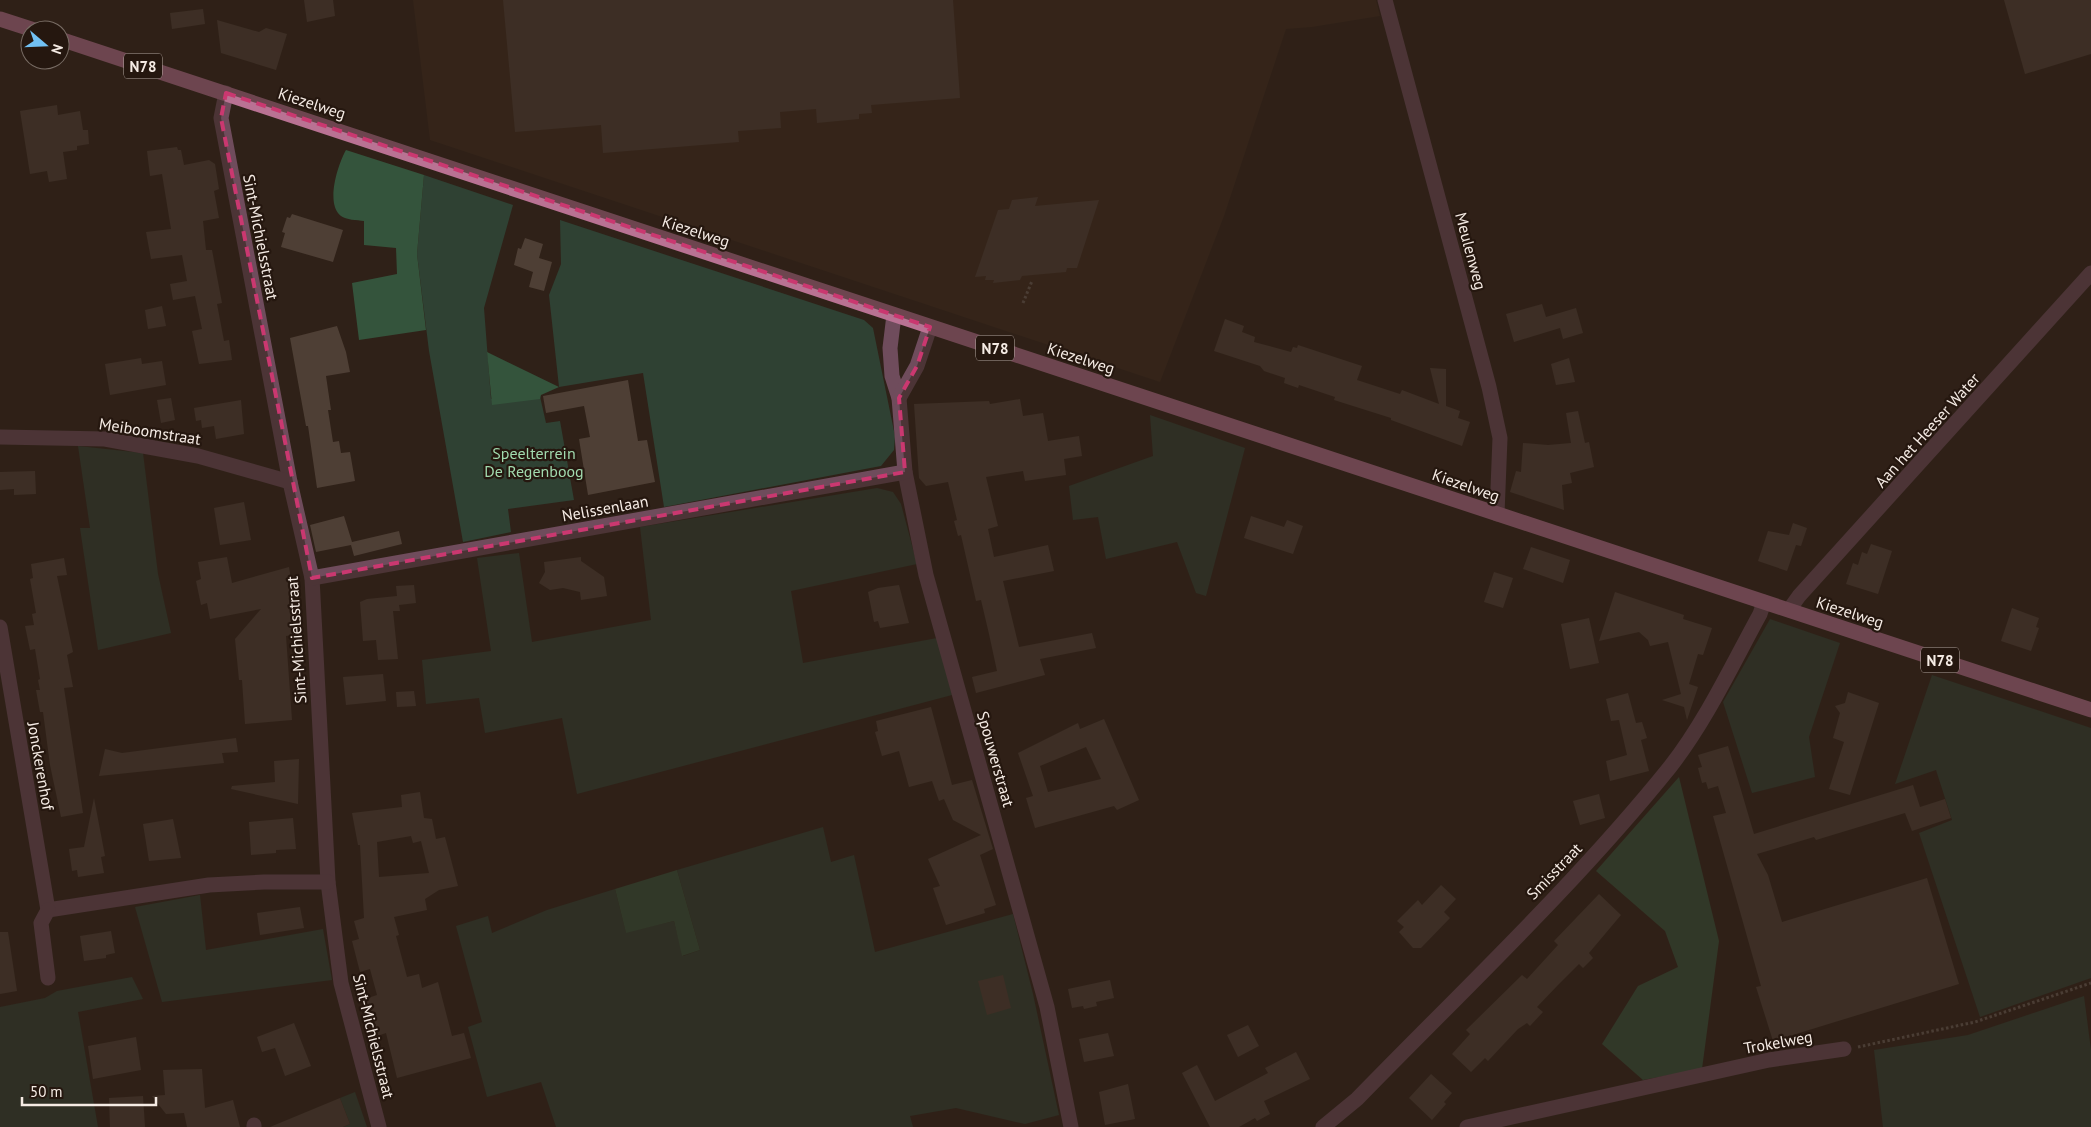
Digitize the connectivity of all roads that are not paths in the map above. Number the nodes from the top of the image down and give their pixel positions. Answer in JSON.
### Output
{"nodes":[{"id":1,"x":1385,"y":0,"type":"edge"},
{"id":2,"x":0,"y":19,"type":"edge"},
{"id":3,"x":20,"y":25,"type":"edge"},
{"id":4,"x":70,"y":42,"type":"edge"},
{"id":5,"x":226,"y":93,"type":"junction"},
{"id":6,"x":2091,"y":273,"type":"edge"},
{"id":7,"x":894,"y":315,"type":"junction"},
{"id":8,"x":930,"y":327,"type":"junction"},
{"id":9,"x":899,"y":398,"type":"junction"},
{"id":10,"x":0,"y":437,"type":"edge"},
{"id":11,"x":905,"y":472,"type":"junction"},
{"id":12,"x":290,"y":482,"type":"junction"},
{"id":13,"x":1497,"y":514,"type":"junction"},
{"id":14,"x":312,"y":578,"type":"junction"},
{"id":15,"x":1764,"y":602,"type":"junction"},
{"id":16,"x":1789,"y":610,"type":"junction"},
{"id":17,"x":0,"y":627,"type":"edge"},
{"id":18,"x":2091,"y":710,"type":"edge"},
{"id":19,"x":328,"y":882,"type":"junction"},
{"id":20,"x":48,"y":910,"type":"junction"},
{"id":21,"x":48,"y":978,"type":"dead end"},
{"id":22,"x":1844,"y":1049,"type":"road end"},
{"id":23,"x":379,"y":1127,"type":"edge"},
{"id":24,"x":1071,"y":1127,"type":"edge"},
{"id":25,"x":1323,"y":1127,"type":"edge"},
{"id":26,"x":1467,"y":1127,"type":"edge"}],
"edges":[{"from":1,"to":13,"type":"street","name":"Meulenweg"},
{"from":2,"to":3,"type":"main road"},
{"from":4,"to":5,"type":"main road","name":"Kiezelweg","number":"N78"},
{"from":5,"to":7,"type":"main road","name":"Kiezelweg","number":"N78"},
{"from":5,"to":12,"type":"street","name":"Sint-Michielsstraat"},
{"from":6,"to":16,"type":"street","name":"Aan het Heeser Water"},
{"from":7,"to":8,"type":"main road","name":"Kiezelweg","number":"N78"},
{"from":7,"to":9,"type":"street","name":"Spouwerstraat"},
{"from":8,"to":9,"type":"street"},
{"from":8,"to":13,"type":"main road","name":"Kiezelweg","number":"N78"},
{"from":9,"to":11,"type":"street","name":"Spouwerstraat"},
{"from":10,"to":12,"type":"street","name":"Meiboomstraat"},
{"from":11,"to":14,"type":"street","name":"Nelissenlaan"},
{"from":11,"to":24,"type":"street","name":"Spouwerstraat"},
{"from":12,"to":14,"type":"street","name":"Sint-Michielsstraat"},
{"from":13,"to":15,"type":"main road","name":"Kiezelweg","number":"N78"},
{"from":14,"to":19,"type":"street","name":"Sint-Michielsstraat"},
{"from":15,"to":16,"type":"main road","name":"Kiezelweg","number":"N78"},
{"from":15,"to":25,"type":"street","name":"Smisstraat"},
{"from":16,"to":18,"type":"main road","name":"Kiezelweg","number":"N78"},
{"from":17,"to":20,"type":"street","name":"Jonckerenhof"},
{"from":19,"to":20,"type":"street"},
{"from":19,"to":23,"type":"street","name":"Sint-Michielsstraat"},
{"from":20,"to":21,"type":"street","name":"Jonckerenhof"},
{"from":22,"to":26,"type":"street","name":"Trokelweg"}]}
